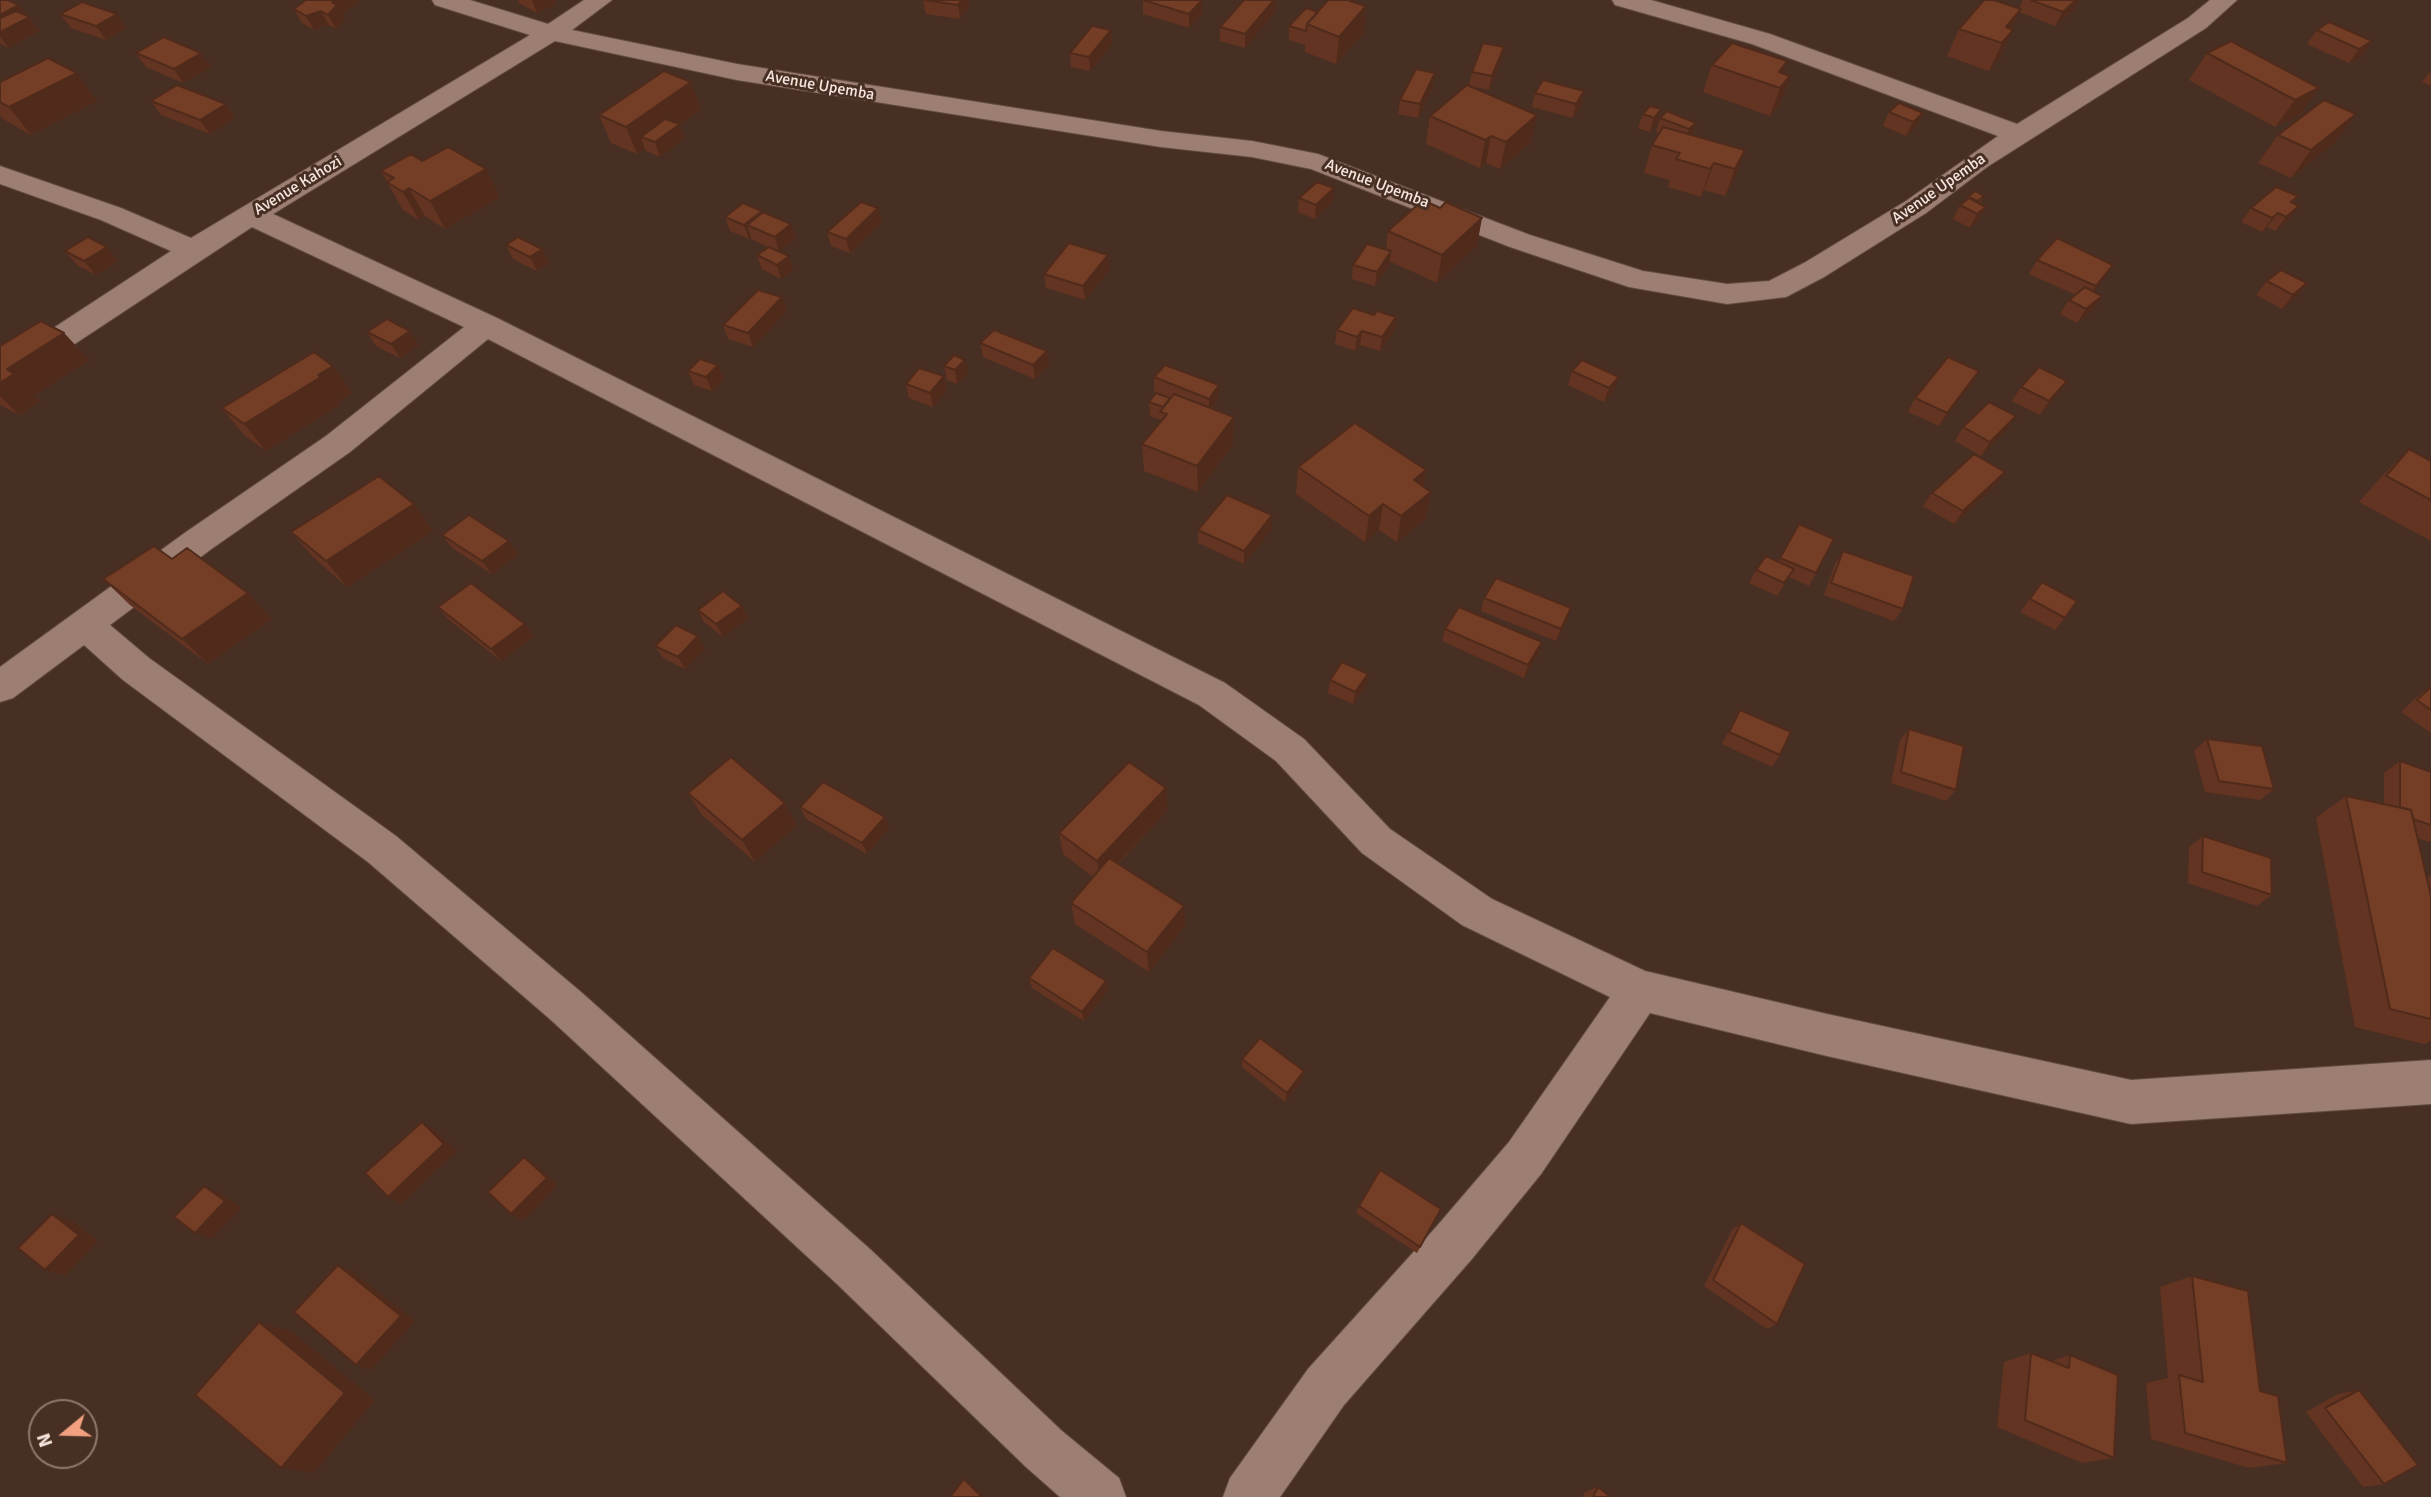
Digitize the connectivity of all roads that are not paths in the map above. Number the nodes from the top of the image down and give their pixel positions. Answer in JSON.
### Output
{"nodes":[{"id":1,"x":444,"y":0,"type":"edge"},
{"id":2,"x":600,"y":0,"type":"edge"},
{"id":3,"x":1624,"y":0,"type":"edge"},
{"id":4,"x":2225,"y":0,"type":"edge"},
{"id":5,"x":551,"y":33,"type":"junction"},
{"id":6,"x":2020,"y":135,"type":"junction"},
{"id":7,"x":0,"y":174,"type":"edge"},
{"id":8,"x":251,"y":215,"type":"junction"},
{"id":9,"x":193,"y":250,"type":"junction"},
{"id":10,"x":486,"y":325,"type":"junction"},
{"id":11,"x":0,"y":378,"type":"edge"},
{"id":12,"x":86,"y":626,"type":"junction"},
{"id":13,"x":0,"y":687,"type":"edge"},
{"id":14,"x":1640,"y":990,"type":"junction"},
{"id":15,"x":2431,"y":1082,"type":"edge"},
{"id":16,"x":1100,"y":1497,"type":"edge"},
{"id":17,"x":1249,"y":1497,"type":"edge"}],
"edges":[{"from":1,"to":5,"type":"street","name":"Avenue Upemba"},
{"from":2,"to":5,"type":"street","name":"Avenue Kahozi"},
{"from":3,"to":6,"type":"street"},
{"from":4,"to":6,"type":"street","name":"Avenue Upemba"},
{"from":5,"to":6,"type":"street","name":"Avenue Upemba"},
{"from":5,"to":8,"type":"street","name":"Avenue Kahozi"},
{"from":7,"to":9,"type":"street"},
{"from":8,"to":9,"type":"street","name":"Avenue Kahozi"},
{"from":8,"to":10,"type":"street"},
{"from":9,"to":11,"type":"street","name":"Avenue Kahozi"},
{"from":10,"to":12,"type":"street"},
{"from":10,"to":14,"type":"street"},
{"from":12,"to":13,"type":"street"},
{"from":12,"to":16,"type":"street"},
{"from":14,"to":15,"type":"street"},
{"from":14,"to":17,"type":"street"}]}
